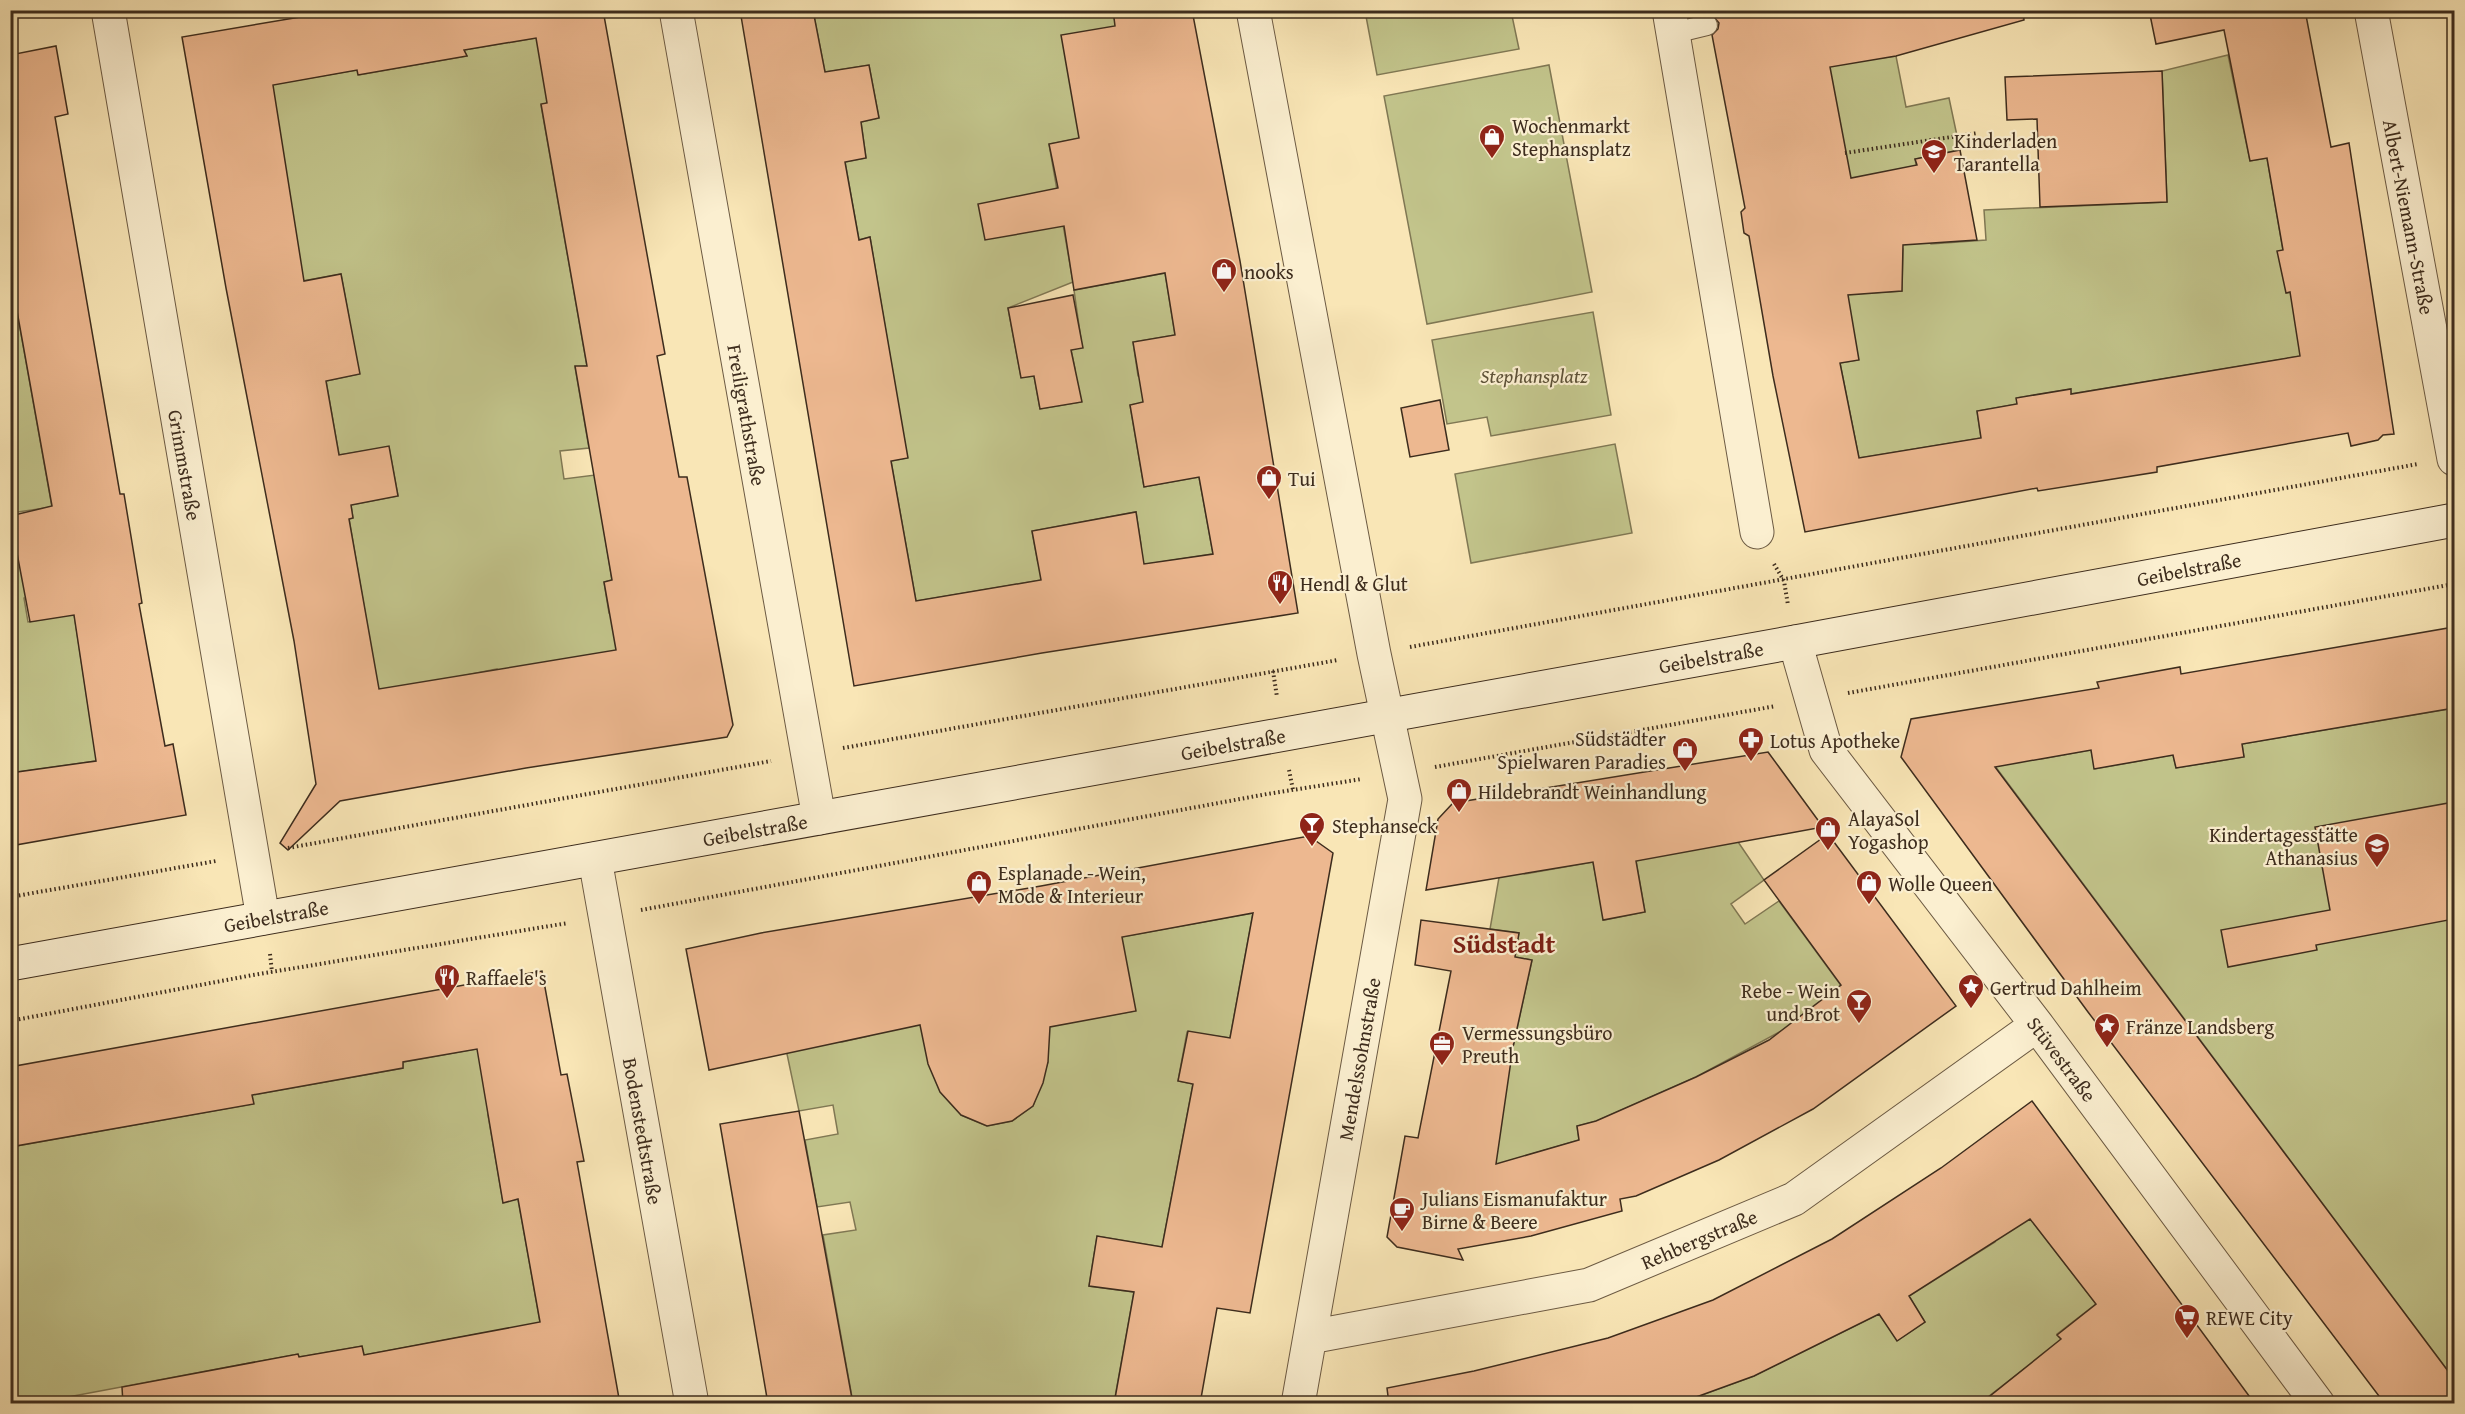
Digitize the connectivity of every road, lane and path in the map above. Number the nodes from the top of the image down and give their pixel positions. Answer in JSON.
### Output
{"nodes":[{"id":1,"x":108,"y":10,"type":"edge"},
{"id":2,"x":676,"y":10,"type":"edge"},
{"id":3,"x":1253,"y":10,"type":"edge"},
{"id":4,"x":2371,"y":10,"type":"edge"},
{"id":5,"x":1671,"y":22,"type":"edge"},
{"id":6,"x":1707,"y":26,"type":"dead end"},
{"id":7,"x":1978,"y":133,"type":"dead end"},
{"id":8,"x":1845,"y":153,"type":"dead end"},
{"id":9,"x":2454,"y":458,"type":"edge"},
{"id":10,"x":2454,"y":520,"type":"edge"},
{"id":11,"x":1757,"y":532,"type":"joint"},
{"id":12,"x":1784,"y":581,"type":"junction"},
{"id":13,"x":2454,"y":584,"type":"edge"},
{"id":14,"x":1795,"y":642,"type":"junction"},
{"id":15,"x":1374,"y":654,"type":"junction"},
{"id":16,"x":1811,"y":700,"type":"junction"},
{"id":17,"x":1387,"y":716,"type":"junction"},
{"id":18,"x":806,"y":754,"type":"junction"},
{"id":19,"x":1401,"y":773,"type":"junction"},
{"id":20,"x":819,"y":818,"type":"junction"},
{"id":21,"x":250,"y":855,"type":"junction"},
{"id":22,"x":595,"y":859,"type":"junction"},
{"id":23,"x":10,"y":897,"type":"edge"},
{"id":24,"x":605,"y":917,"type":"junction"},
{"id":25,"x":263,"y":918,"type":"junction"},
{"id":26,"x":10,"y":964,"type":"edge"},
{"id":27,"x":10,"y":1021,"type":"edge"},
{"id":28,"x":2037,"y":1025,"type":"junction"},
{"id":29,"x":1310,"y":1337,"type":"junction"},
{"id":30,"x":692,"y":1404,"type":"edge"},
{"id":31,"x":1299,"y":1404,"type":"edge"},
{"id":32,"x":2318,"y":1404,"type":"edge"}],
"edges":[{"from":1,"to":21,"type":"street","name":"Grimmstraße"},
{"from":2,"to":18,"type":"street","name":"Freiligrathstraße"},
{"from":3,"to":15,"type":"street"},
{"from":4,"to":9,"type":"street","name":"Albert-Niemann-Straße"},
{"from":5,"to":6,"type":"lane"},
{"from":5,"to":11,"type":"street"},
{"from":7,"to":8,"type":"path"},
{"from":9,"to":12,"type":"path"},
{"from":10,"to":14,"type":"street","name":"Geibelstraße"},
{"from":11,"to":12,"type":"path"},
{"from":12,"to":14,"type":"path"},
{"from":12,"to":15,"type":"path"},
{"from":13,"to":16,"type":"path"},
{"from":14,"to":16,"type":"street","name":"Stüvestraße"},
{"from":14,"to":17,"type":"street","name":"Geibelstraße"},
{"from":15,"to":17,"type":"street"},
{"from":15,"to":18,"type":"path"},
{"from":16,"to":19,"type":"path"},
{"from":16,"to":28,"type":"street","name":"Stüvestraße"},
{"from":17,"to":19,"type":"street","name":"Mendelssohnstraße"},
{"from":17,"to":20,"type":"street","name":"Geibelstraße"},
{"from":18,"to":20,"type":"street","name":"Freiligrathstraße"},
{"from":18,"to":21,"type":"path"},
{"from":19,"to":24,"type":"path"},
{"from":19,"to":29,"type":"street","name":"Mendelssohnstraße"},
{"from":20,"to":22,"type":"street","name":"Geibelstraße"},
{"from":21,"to":23,"type":"path"},
{"from":21,"to":25,"type":"street","name":"Grimmstraße"},
{"from":22,"to":24,"type":"street","name":"Bodenstedtstraße"},
{"from":22,"to":25,"type":"street","name":"Geibelstraße"},
{"from":24,"to":27,"type":"path"},
{"from":24,"to":30,"type":"street","name":"Bodenstedtstraße"},
{"from":25,"to":26,"type":"street","name":"Geibelstraße"},
{"from":28,"to":29,"type":"street","name":"Rehbergstraße"},
{"from":28,"to":32,"type":"street","name":"Stüvestraße"},
{"from":29,"to":31,"type":"street","name":"Mendelssohnstraße"}]}
